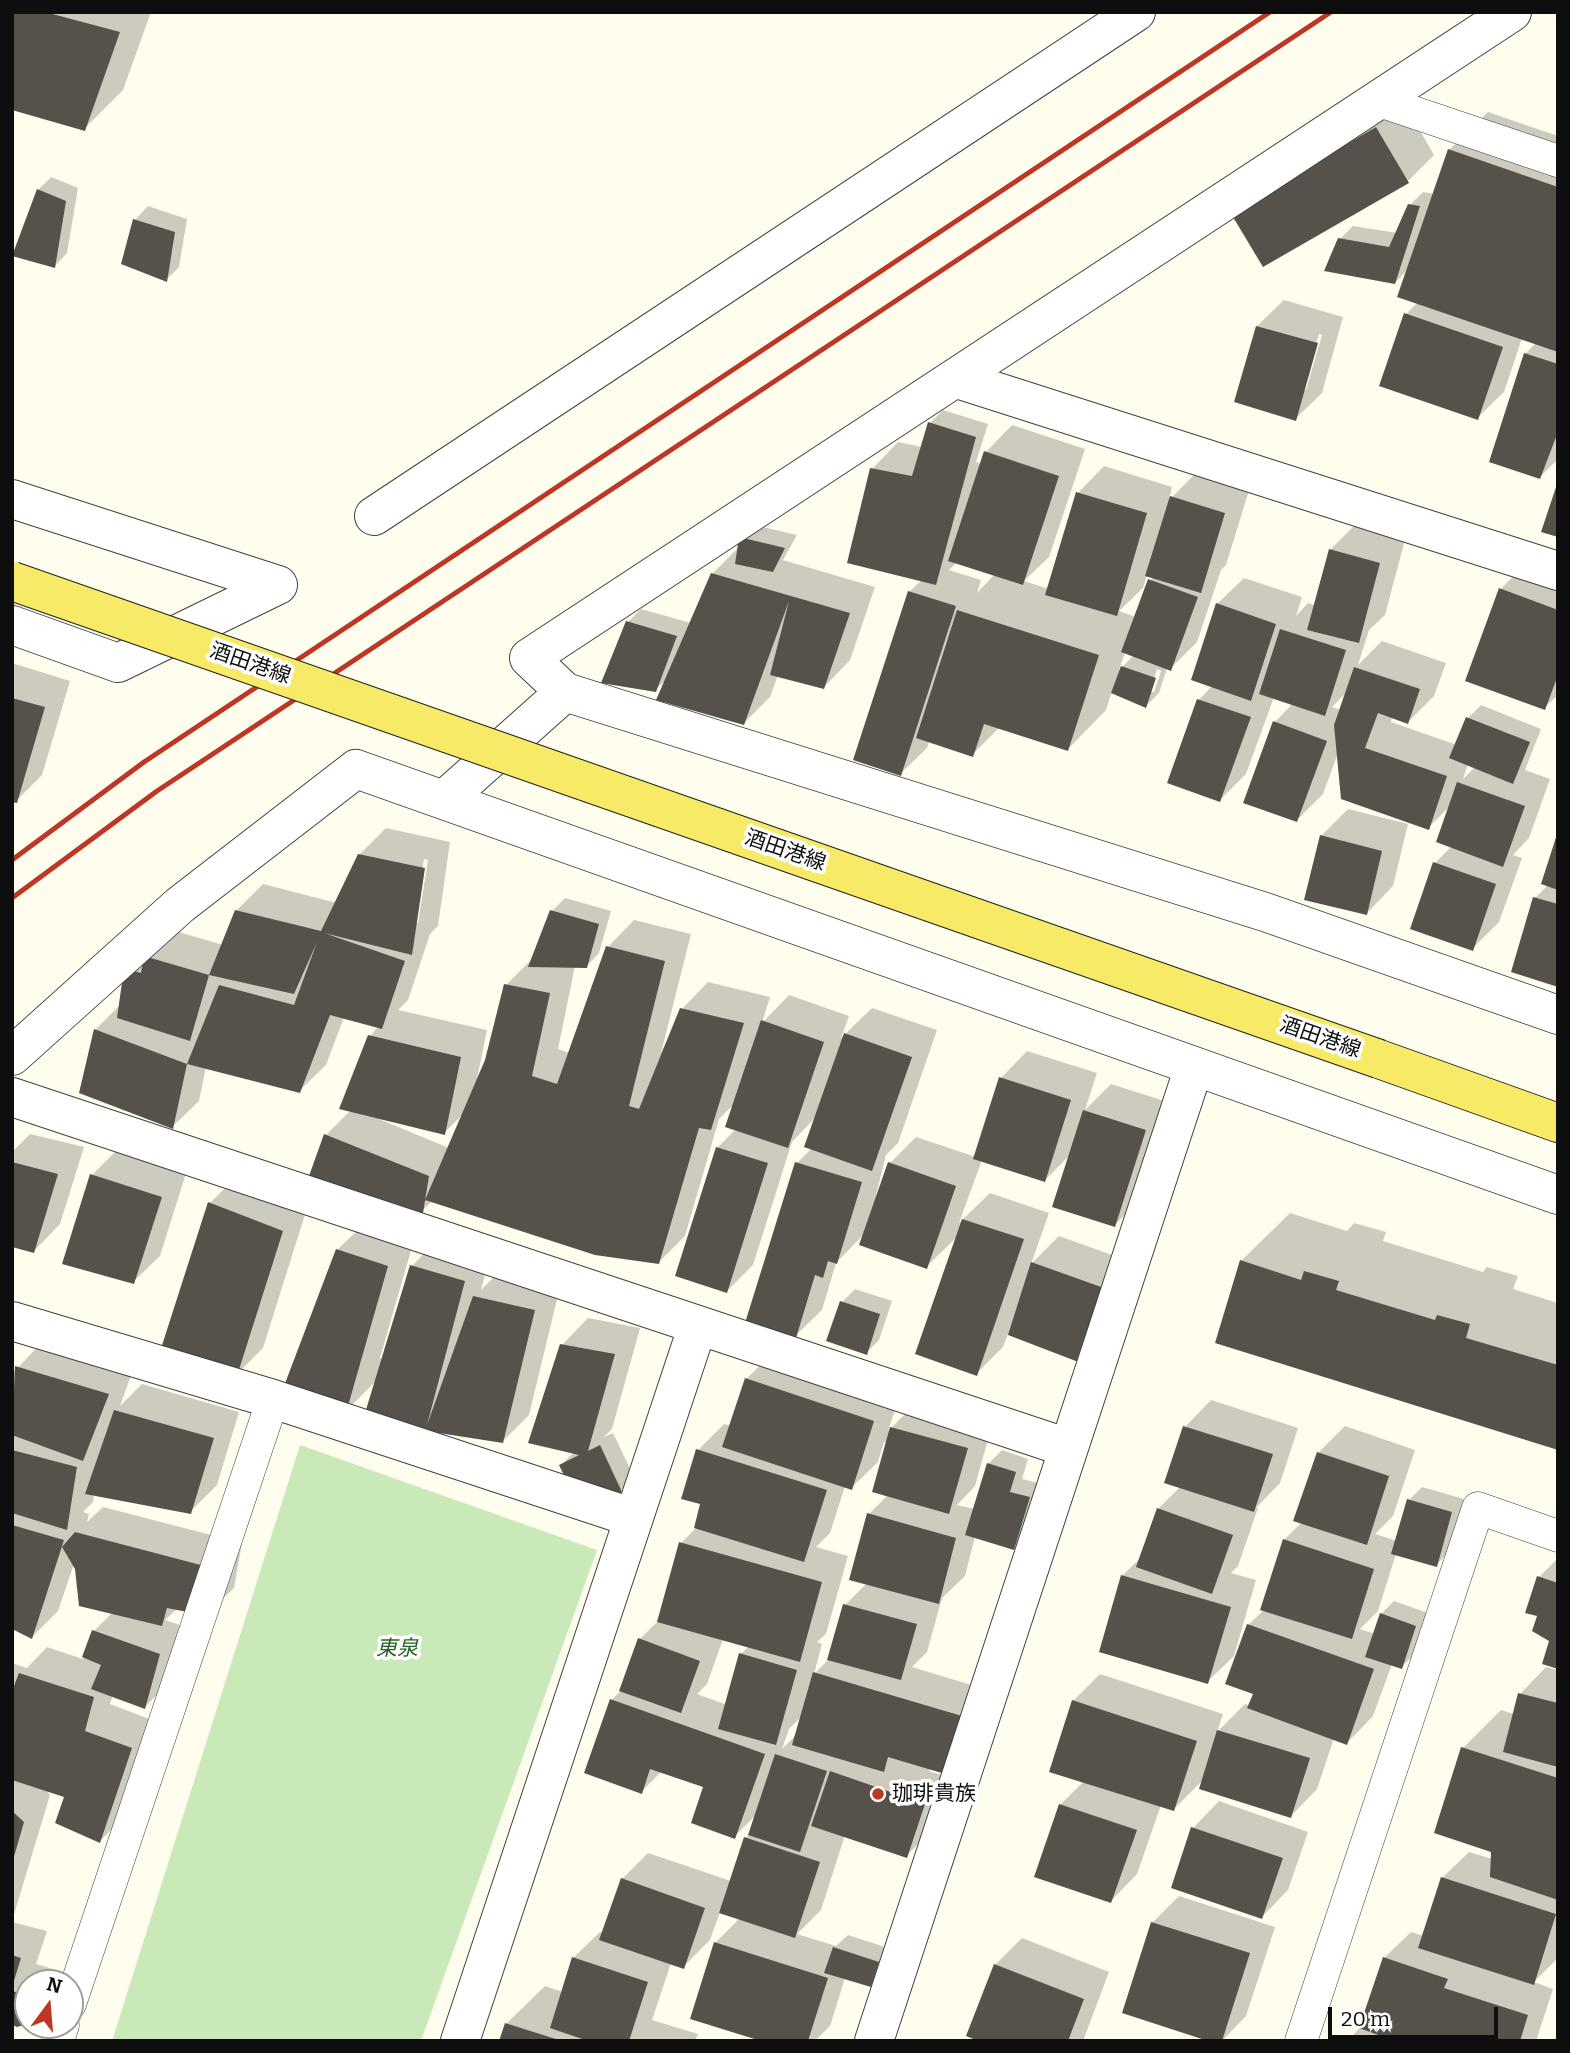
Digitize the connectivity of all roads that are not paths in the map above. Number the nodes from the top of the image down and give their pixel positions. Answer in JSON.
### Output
{"nodes":[{"id":1,"x":1136,"y":12,"type":"edge"},
{"id":2,"x":1512,"y":12,"type":"edge"},
{"id":3,"x":1380,"y":101,"type":"junction"},
{"id":4,"x":1558,"y":161,"type":"edge"},
{"id":5,"x":957,"y":379,"type":"junction"},
{"id":6,"x":12,"y":499,"type":"edge"},
{"id":7,"x":374,"y":516,"type":"dead end"},
{"id":8,"x":1558,"y":571,"type":"edge"},
{"id":9,"x":12,"y":581,"type":"edge"},
{"id":10,"x":12,"y":625,"type":"edge"},
{"id":11,"x":565,"y":692,"type":"junction"},
{"id":12,"x":445,"y":799,"type":"junction"},
{"id":13,"x":1558,"y":1015,"type":"edge"},
{"id":14,"x":12,"y":1056,"type":"edge"},
{"id":15,"x":1194,"y":1067,"type":"junction"},
{"id":16,"x":12,"y":1097,"type":"edge"},
{"id":17,"x":1558,"y":1123,"type":"edge"},
{"id":18,"x":1558,"y":1195,"type":"edge"},
{"id":19,"x":12,"y":1321,"type":"edge"},
{"id":20,"x":698,"y":1325,"type":"junction"},
{"id":21,"x":273,"y":1399,"type":"junction"},
{"id":22,"x":1069,"y":1448,"type":"junction"},
{"id":23,"x":634,"y":1518,"type":"junction"},
{"id":24,"x":1558,"y":1536,"type":"edge"},
{"id":25,"x":82,"y":1969,"type":"edge"},
{"id":26,"x":460,"y":2041,"type":"edge"},
{"id":27,"x":874,"y":2041,"type":"edge"},
{"id":28,"x":1301,"y":2041,"type":"edge"}],
"edges":[{"from":1,"to":7,"type":"street"},
{"from":2,"to":3,"type":"street"},
{"from":3,"to":4,"type":"lane"},
{"from":3,"to":5,"type":"street"},
{"from":5,"to":8,"type":"street"},
{"from":5,"to":11,"type":"street"},
{"from":6,"to":10,"type":"street"},
{"from":9,"to":17,"type":"main road","name":"酒田港線","bridge":true},
{"from":11,"to":12,"type":"street"},
{"from":11,"to":13,"type":"street"},
{"from":12,"to":14,"type":"street"},
{"from":12,"to":15,"type":"street"},
{"from":15,"to":18,"type":"street"},
{"from":15,"to":22,"type":"street"},
{"from":16,"to":20,"type":"street"},
{"from":19,"to":21,"type":"street"},
{"from":20,"to":22,"type":"street"},
{"from":20,"to":23,"type":"street"},
{"from":21,"to":23,"type":"street"},
{"from":21,"to":25,"type":"lane"},
{"from":22,"to":27,"type":"street"},
{"from":23,"to":26,"type":"street"},
{"from":24,"to":28,"type":"lane"}]}
